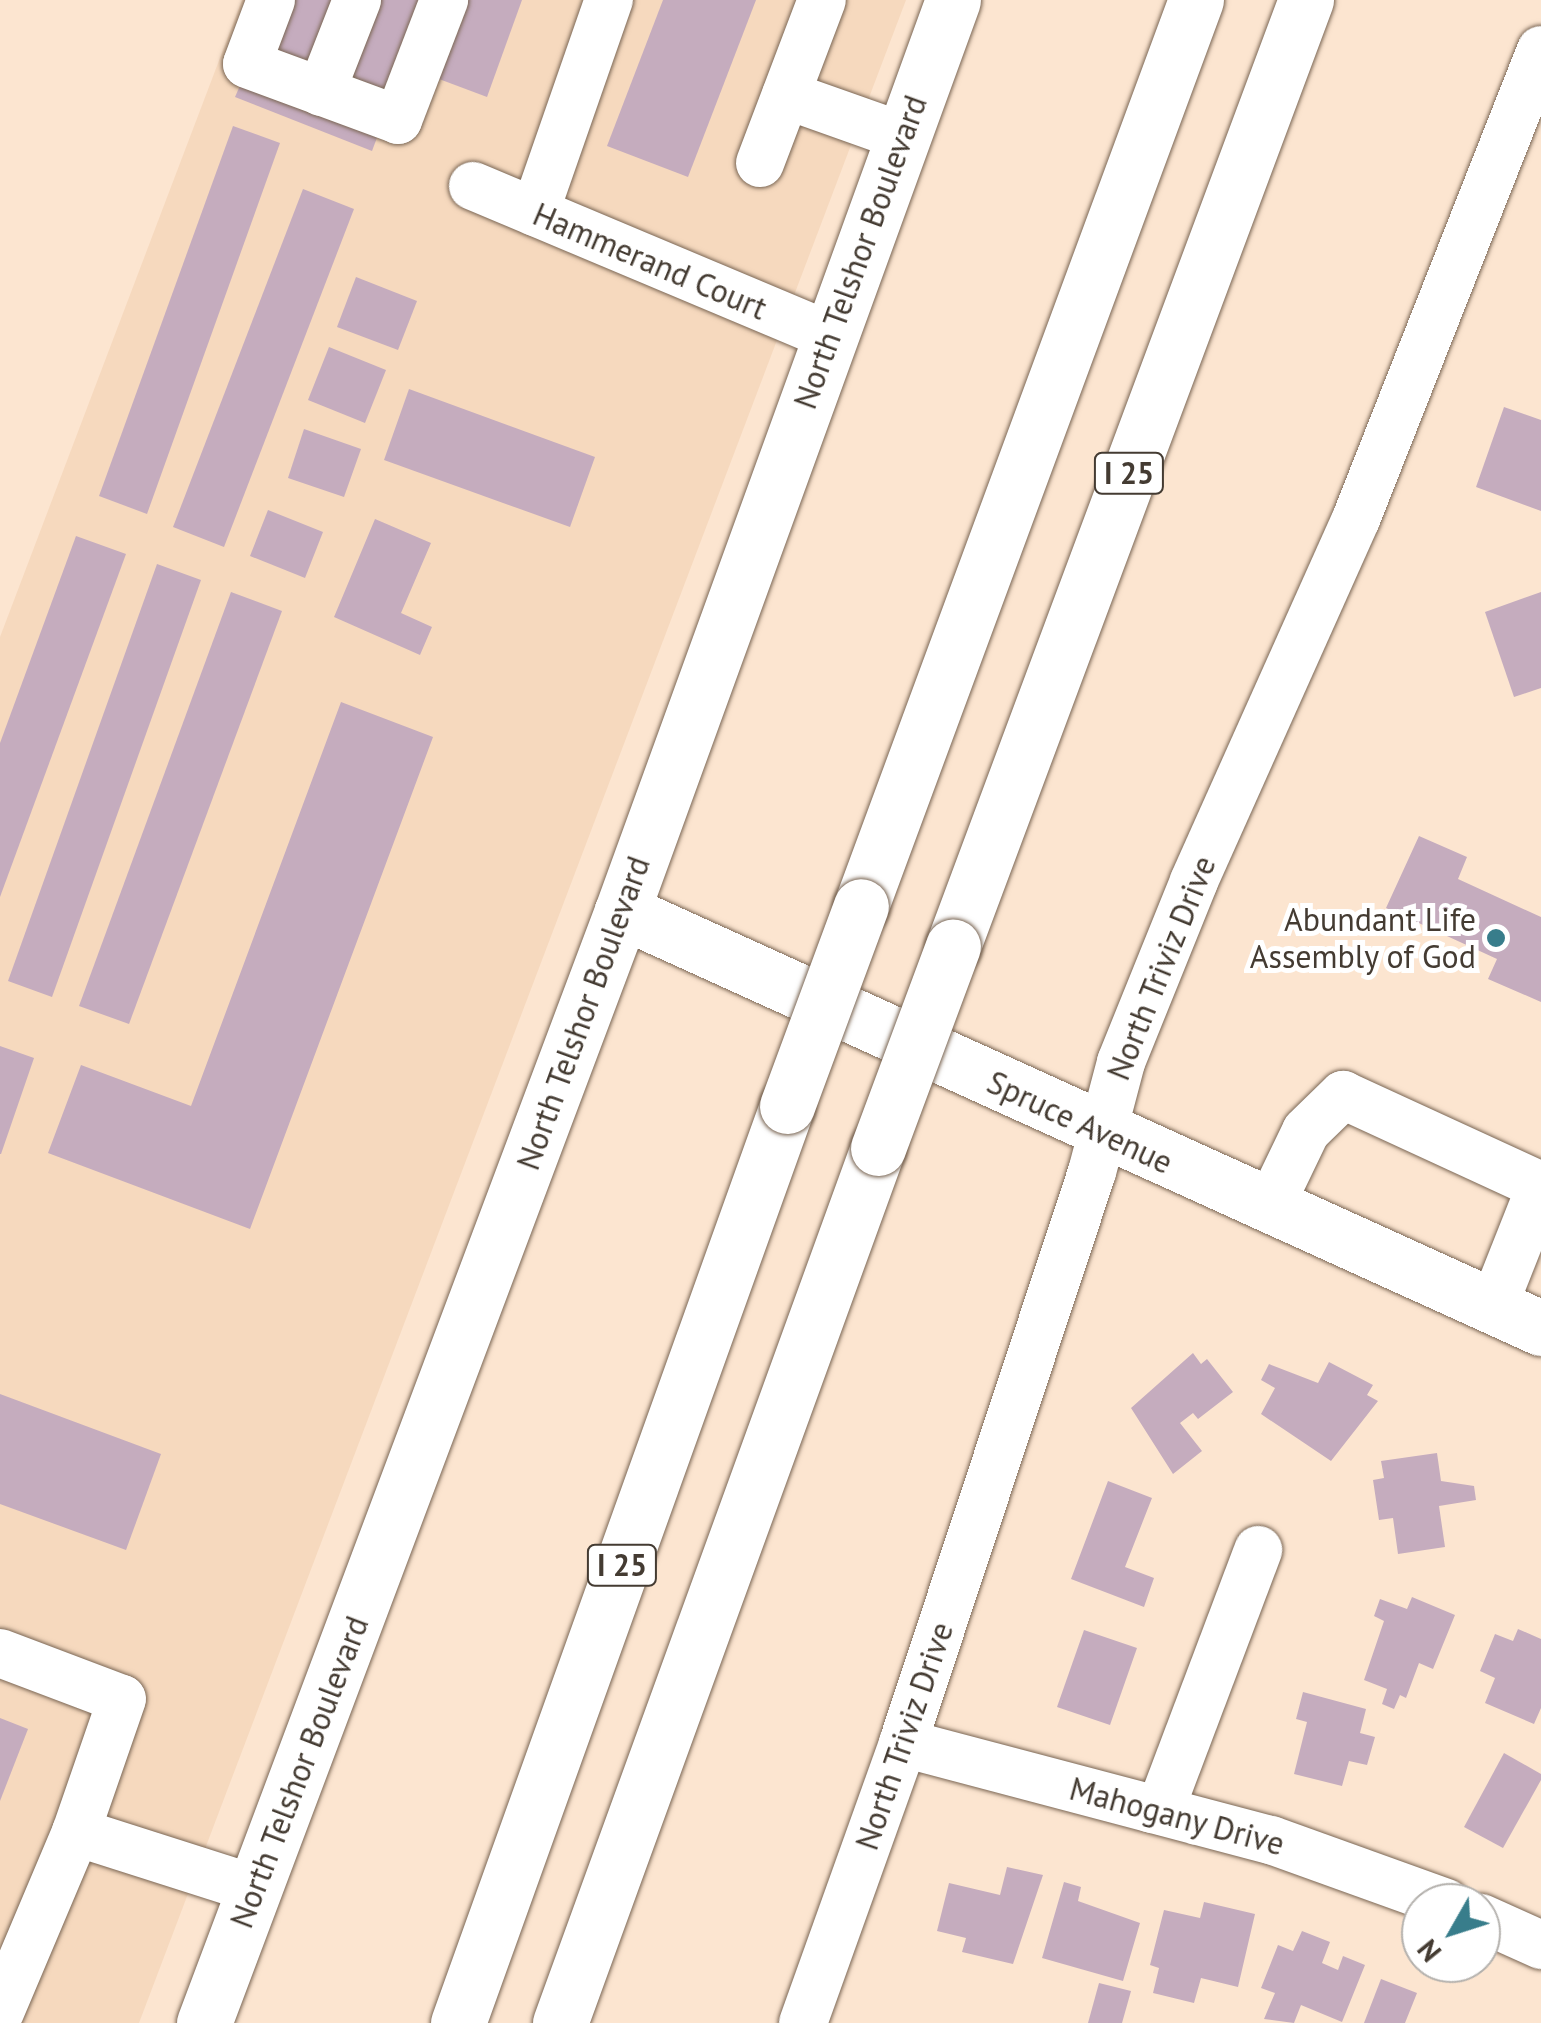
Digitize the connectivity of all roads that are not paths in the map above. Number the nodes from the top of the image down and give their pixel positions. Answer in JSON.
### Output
{"nodes":[{"id":1,"x":271,"y":0,"type":"edge"},
{"id":2,"x":357,"y":0,"type":"edge"},
{"id":3,"x":444,"y":0,"type":"edge"},
{"id":4,"x":609,"y":0,"type":"edge"},
{"id":5,"x":822,"y":0,"type":"edge"},
{"id":6,"x":953,"y":0,"type":"edge"},
{"id":7,"x":1196,"y":0,"type":"edge"},
{"id":8,"x":1306,"y":0,"type":"edge"},
{"id":9,"x":1541,"y":50,"type":"edge"},
{"id":10,"x":321,"y":92,"type":"junction"},
{"id":11,"x":786,"y":95,"type":"junction"},
{"id":12,"x":902,"y":136,"type":"junction"},
{"id":13,"x":760,"y":164,"type":"dead end"},
{"id":14,"x":473,"y":186,"type":"dead end"},
{"id":15,"x":534,"y":212,"type":"junction"},
{"id":16,"x":828,"y":336,"type":"junction"},
{"id":17,"x":622,"y":911,"type":"junction"},
{"id":18,"x":1101,"y":1133,"type":"junction"},
{"id":19,"x":1541,"y":1186,"type":"edge"},
{"id":20,"x":1269,"y":1208,"type":"junction"},
{"id":21,"x":1517,"y":1318,"type":"edge"},
{"id":22,"x":1258,"y":1550,"type":"dead end"},
{"id":23,"x":0,"y":1653,"type":"edge"},
{"id":24,"x":903,"y":1743,"type":"junction"},
{"id":25,"x":1160,"y":1810,"type":"junction"},
{"id":26,"x":76,"y":1832,"type":"junction"},
{"id":27,"x":1401,"y":1886,"type":"edge"},
{"id":28,"x":254,"y":1889,"type":"junction"},
{"id":29,"x":1501,"y":1927,"type":"edge"},
{"id":30,"x":1541,"y":1946,"type":"edge"},
{"id":31,"x":0,"y":2012,"type":"edge"},
{"id":32,"x":204,"y":2023,"type":"edge"},
{"id":33,"x":458,"y":2023,"type":"edge"},
{"id":34,"x":560,"y":2023,"type":"edge"},
{"id":35,"x":803,"y":2023,"type":"edge"}],
"edges":[{"from":1,"to":10,"type":"street"},
{"from":2,"to":10,"type":"street"},
{"from":3,"to":10,"type":"street"},
{"from":4,"to":15,"type":"street"},
{"from":5,"to":11,"type":"street"},
{"from":6,"to":12,"type":"main road","name":"North Telshor Boulevard"},
{"from":7,"to":33,"type":"main road","number":"I 25","bridge":true},
{"from":8,"to":34,"type":"main road","number":"I 25","bridge":true},
{"from":9,"to":18,"type":"street","name":"North Triviz Drive"},
{"from":11,"to":12,"type":"street"},
{"from":11,"to":13,"type":"street"},
{"from":12,"to":16,"type":"main road","name":"North Telshor Boulevard"},
{"from":14,"to":15,"type":"street","name":"Hammerand Court"},
{"from":15,"to":16,"type":"street","name":"Hammerand Court"},
{"from":16,"to":17,"type":"main road","name":"North Telshor Boulevard"},
{"from":17,"to":18,"type":"main road","name":"Spruce Avenue"},
{"from":17,"to":28,"type":"main road","name":"North Telshor Boulevard"},
{"from":18,"to":20,"type":"main road","name":"Spruce Avenue"},
{"from":18,"to":24,"type":"street","name":"North Triviz Drive"},
{"from":19,"to":20,"type":"street"},
{"from":19,"to":21,"type":"street"},
{"from":20,"to":21,"type":"main road","name":"Spruce Avenue"},
{"from":22,"to":25,"type":"street"},
{"from":23,"to":26,"type":"street"},
{"from":24,"to":25,"type":"street","name":"Mahogany Drive"},
{"from":24,"to":35,"type":"street","name":"North Triviz Drive"},
{"from":25,"to":27,"type":"street","name":"Mahogany Drive"},
{"from":26,"to":28,"type":"street"},
{"from":26,"to":31,"type":"street"},
{"from":28,"to":32,"type":"main road","name":"North Telshor Boulevard"},
{"from":29,"to":30,"type":"street"}]}
